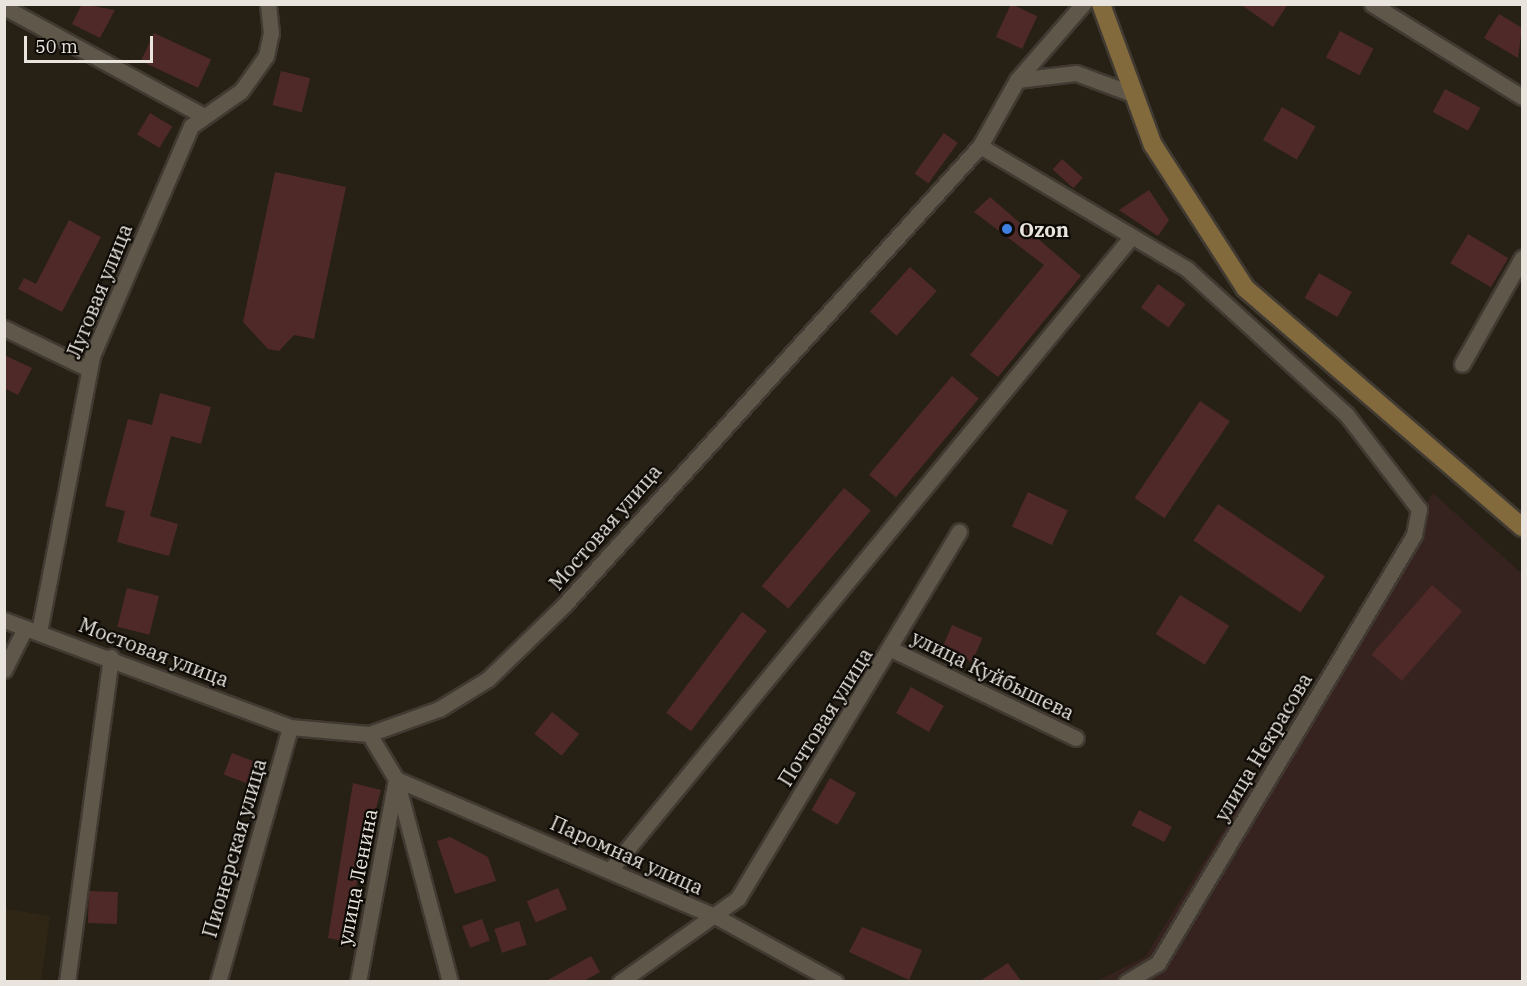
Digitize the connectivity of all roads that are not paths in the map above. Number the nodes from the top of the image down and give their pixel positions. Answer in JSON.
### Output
{"nodes":[{"id":1,"x":268,"y":4,"type":"edge"},
{"id":2,"x":1083,"y":4,"type":"edge"},
{"id":3,"x":1101,"y":4,"type":"edge"},
{"id":4,"x":1372,"y":4,"type":"edge"},
{"id":5,"x":4,"y":7,"type":"edge"},
{"id":6,"x":1017,"y":81,"type":"junction"},
{"id":7,"x":1130,"y":93,"type":"junction"},
{"id":8,"x":1522,"y":97,"type":"edge"},
{"id":9,"x":200,"y":114,"type":"junction"},
{"id":10,"x":980,"y":146,"type":"junction"},
{"id":11,"x":1131,"y":237,"type":"junction"},
{"id":12,"x":1522,"y":258,"type":"edge"},
{"id":13,"x":4,"y":328,"type":"edge"},
{"id":14,"x":1462,"y":364,"type":"dead end"},
{"id":15,"x":89,"y":369,"type":"junction"},
{"id":16,"x":1522,"y":527,"type":"edge"},
{"id":17,"x":959,"y":531,"type":"dead end"},
{"id":18,"x":4,"y":620,"type":"edge"},
{"id":19,"x":32,"y":630,"type":"junction"},
{"id":20,"x":891,"y":649,"type":"junction"},
{"id":21,"x":111,"y":657,"type":"junction"},
{"id":22,"x":4,"y":670,"type":"edge"},
{"id":23,"x":290,"y":727,"type":"junction"},
{"id":24,"x":369,"y":734,"type":"junction"},
{"id":25,"x":1076,"y":738,"type":"dead end"},
{"id":26,"x":396,"y":779,"type":"junction"},
{"id":27,"x":610,"y":870,"type":"junction"},
{"id":28,"x":717,"y":917,"type":"junction"},
{"id":29,"x":67,"y":981,"type":"edge"},
{"id":30,"x":218,"y":981,"type":"edge"},
{"id":31,"x":358,"y":981,"type":"edge"},
{"id":32,"x":450,"y":981,"type":"edge"},
{"id":33,"x":620,"y":981,"type":"edge"},
{"id":34,"x":835,"y":981,"type":"edge"},
{"id":35,"x":1126,"y":981,"type":"edge"}],
"edges":[{"from":1,"to":9,"type":"street"},
{"from":2,"to":6,"type":"street","name":"Мостовая улица"},
{"from":3,"to":7,"type":"street"},
{"from":4,"to":8,"type":"street"},
{"from":5,"to":9,"type":"street"},
{"from":6,"to":7,"type":"street"},
{"from":6,"to":10,"type":"street","name":"Мостовая улица"},
{"from":7,"to":16,"type":"street"},
{"from":9,"to":15,"type":"street","name":"Луговая улица"},
{"from":10,"to":11,"type":"street"},
{"from":10,"to":24,"type":"street","name":"Мостовая улица"},
{"from":11,"to":27,"type":"street"},
{"from":11,"to":35,"type":"street","name":"улица Некрасова"},
{"from":12,"to":14,"type":"street"},
{"from":13,"to":15,"type":"street"},
{"from":15,"to":19,"type":"street","name":"Луговая улица"},
{"from":17,"to":20,"type":"street","name":"Почтовая улица"},
{"from":18,"to":19,"type":"street","name":"Мостовая улица"},
{"from":19,"to":21,"type":"street","name":"Мостовая улица"},
{"from":19,"to":22,"type":"street","name":"Луговая улица"},
{"from":20,"to":25,"type":"street","name":"улица Куйбышева"},
{"from":20,"to":28,"type":"street","name":"Почтовая улица"},
{"from":21,"to":23,"type":"street","name":"Мостовая улица"},
{"from":21,"to":29,"type":"street"},
{"from":23,"to":24,"type":"street","name":"Мостовая улица"},
{"from":23,"to":30,"type":"street","name":"Пионерская улица"},
{"from":24,"to":26,"type":"street"},
{"from":26,"to":27,"type":"street","name":"Паромная улица"},
{"from":26,"to":31,"type":"street","name":"улица Ленина"},
{"from":26,"to":32,"type":"street"},
{"from":27,"to":28,"type":"street","name":"Паромная улица"},
{"from":28,"to":33,"type":"street","name":"Почтовая улица"},
{"from":28,"to":34,"type":"street","name":"Паромная улица"}]}
